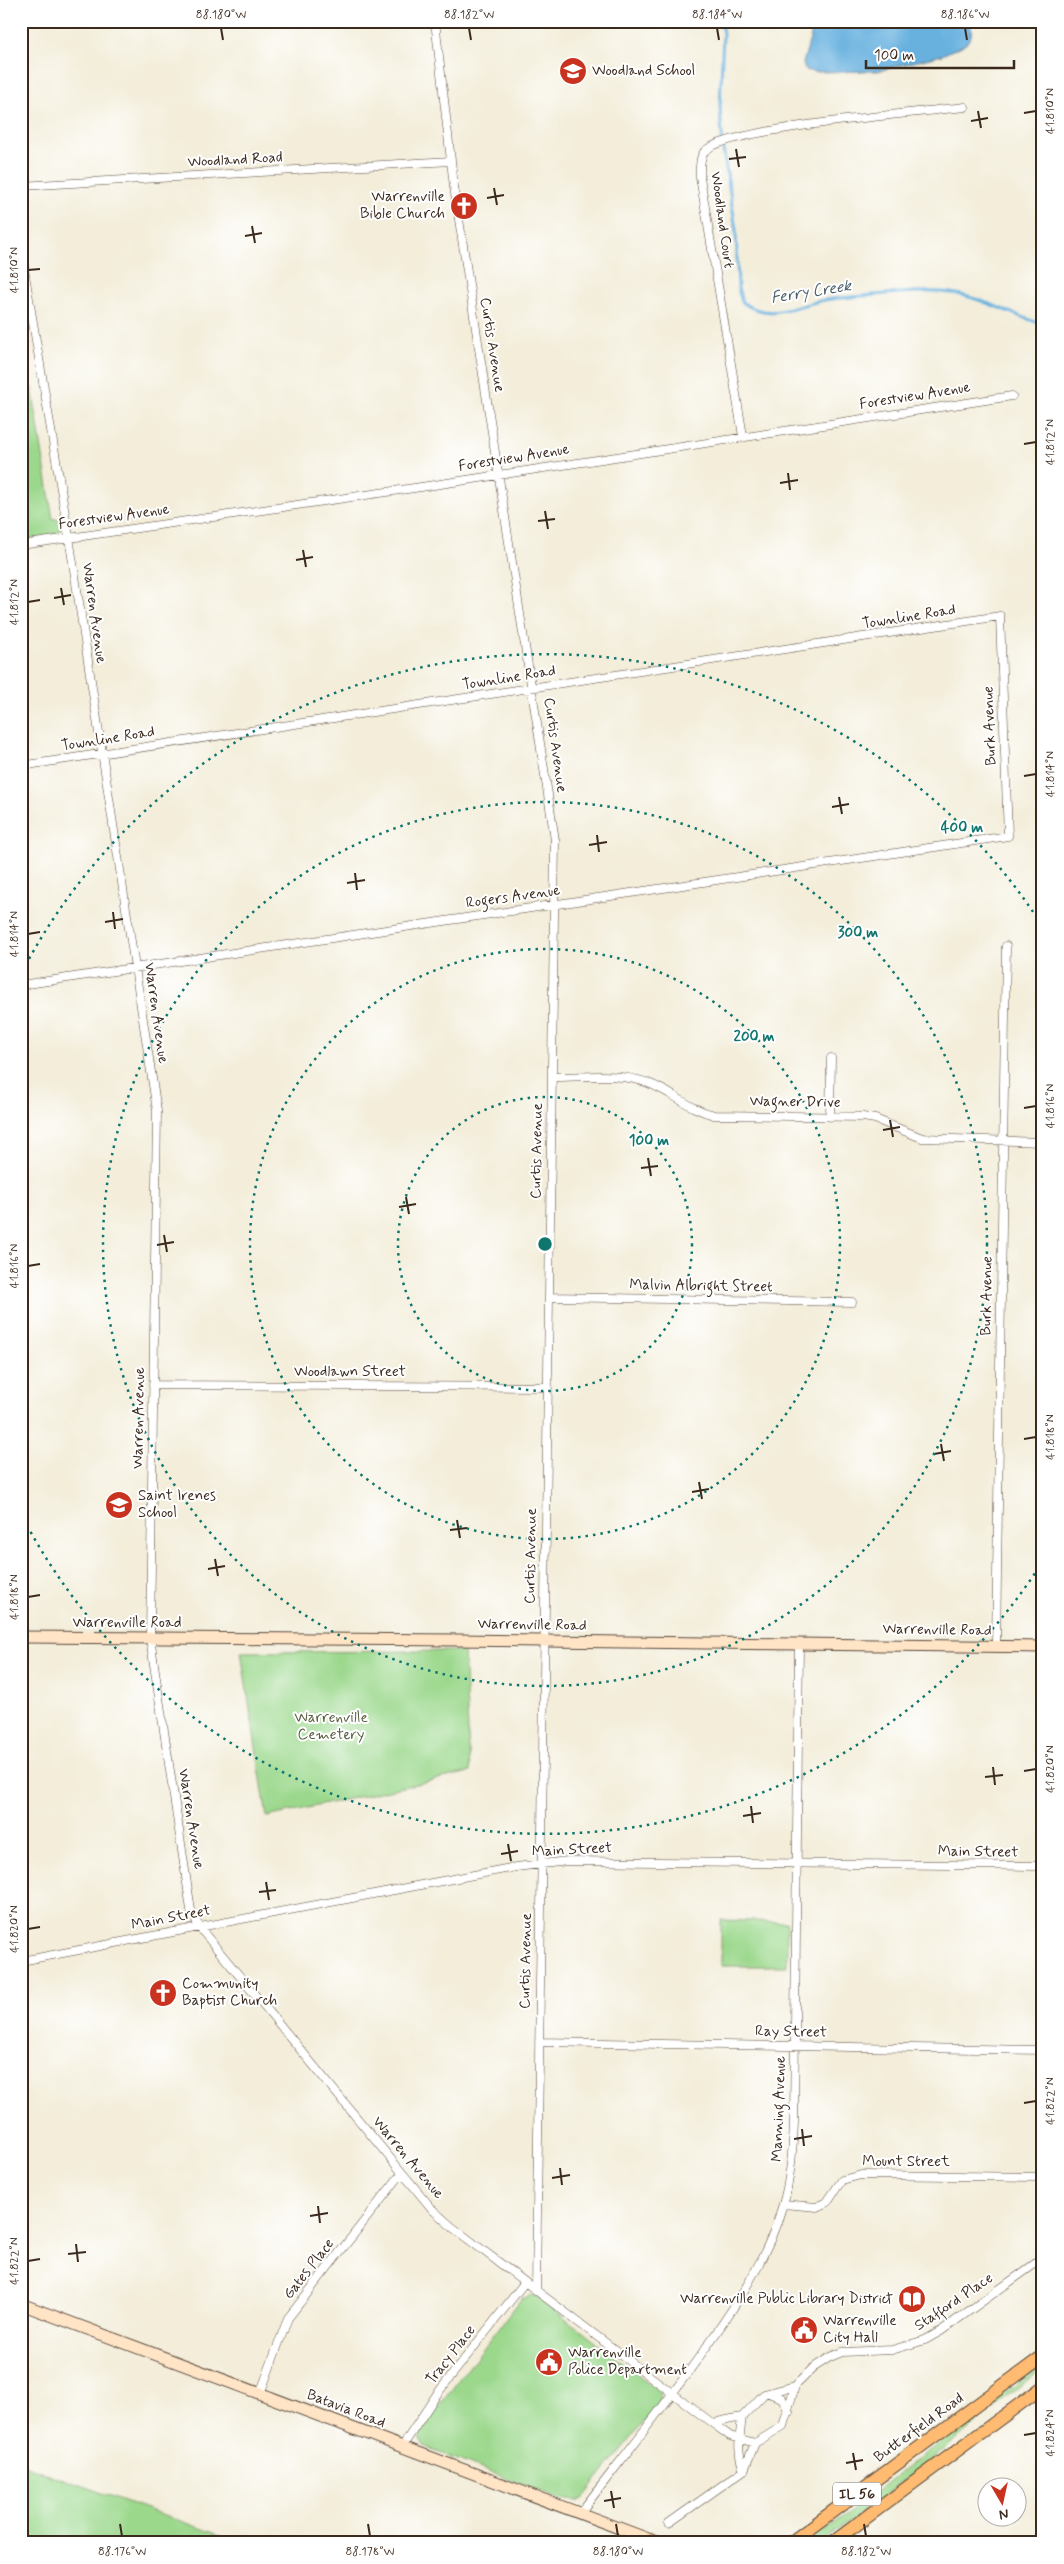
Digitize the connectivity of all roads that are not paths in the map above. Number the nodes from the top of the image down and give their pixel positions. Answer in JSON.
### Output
{"nodes":[{"id":1,"x":435,"y":21,"type":"edge"},
{"id":2,"x":965,"y":107,"type":"dead end"},
{"id":3,"x":451,"y":161,"type":"junction"},
{"id":4,"x":21,"y":186,"type":"edge"},
{"id":5,"x":21,"y":240,"type":"edge"},
{"id":6,"x":1012,"y":396,"type":"dead end"},
{"id":7,"x":743,"y":436,"type":"junction"},
{"id":8,"x":498,"y":474,"type":"junction"},
{"id":9,"x":70,"y":537,"type":"junction"},
{"id":10,"x":21,"y":545,"type":"edge"},
{"id":11,"x":1000,"y":616,"type":"joint"},
{"id":12,"x":533,"y":688,"type":"junction"},
{"id":13,"x":101,"y":754,"type":"junction"},
{"id":14,"x":21,"y":766,"type":"edge"},
{"id":15,"x":1008,"y":836,"type":"joint"},
{"id":16,"x":555,"y":905,"type":"junction"},
{"id":17,"x":1006,"y":946,"type":"dead end"},
{"id":18,"x":135,"y":966,"type":"junction"},
{"id":19,"x":21,"y":985,"type":"edge"},
{"id":20,"x":831,"y":1058,"type":"dead end"},
{"id":21,"x":552,"y":1077,"type":"junction"},
{"id":22,"x":830,"y":1117,"type":"junction"},
{"id":23,"x":1003,"y":1140,"type":"junction"},
{"id":24,"x":1043,"y":1142,"type":"edge"},
{"id":25,"x":549,"y":1297,"type":"junction"},
{"id":26,"x":852,"y":1302,"type":"dead end"},
{"id":27,"x":153,"y":1385,"type":"junction"},
{"id":28,"x":548,"y":1387,"type":"junction"},
{"id":29,"x":21,"y":1637,"type":"edge"},
{"id":30,"x":150,"y":1638,"type":"junction"},
{"id":31,"x":544,"y":1640,"type":"junction"},
{"id":32,"x":800,"y":1643,"type":"junction"},
{"id":33,"x":996,"y":1646,"type":"junction"},
{"id":34,"x":1043,"y":1647,"type":"edge"},
{"id":35,"x":796,"y":1863,"type":"junction"},
{"id":36,"x":542,"y":1864,"type":"junction"},
{"id":37,"x":1043,"y":1866,"type":"edge"},
{"id":38,"x":199,"y":1927,"type":"junction"},
{"id":39,"x":21,"y":1961,"type":"edge"},
{"id":40,"x":539,"y":2042,"type":"junction"},
{"id":41,"x":795,"y":2046,"type":"junction"},
{"id":42,"x":1043,"y":2050,"type":"edge"},
{"id":43,"x":402,"y":2173,"type":"junction"},
{"id":44,"x":1043,"y":2178,"type":"edge"},
{"id":45,"x":784,"y":2204,"type":"junction"},
{"id":46,"x":1043,"y":2258,"type":"edge"},
{"id":47,"x":525,"y":2282,"type":"junction"},
{"id":48,"x":536,"y":2290,"type":"junction"},
{"id":49,"x":21,"y":2304,"type":"edge"},
{"id":50,"x":1043,"y":2356,"type":"edge"},
{"id":51,"x":795,"y":2386,"type":"junction"},
{"id":52,"x":1043,"y":2386,"type":"edge"},
{"id":53,"x":770,"y":2393,"type":"junction"},
{"id":54,"x":260,"y":2394,"type":"junction"},
{"id":55,"x":673,"y":2394,"type":"junction"},
{"id":56,"x":789,"y":2412,"type":"junction"},
{"id":57,"x":742,"y":2418,"type":"junction"},
{"id":58,"x":712,"y":2423,"type":"junction"},
{"id":59,"x":738,"y":2438,"type":"junction"},
{"id":60,"x":755,"y":2443,"type":"junction"},
{"id":61,"x":402,"y":2447,"type":"junction"},
{"id":62,"x":744,"y":2470,"type":"junction"},
{"id":63,"x":580,"y":2513,"type":"junction"},
{"id":64,"x":670,"y":2523,"type":"dead end"},
{"id":65,"x":653,"y":2542,"type":"edge"},
{"id":66,"x":790,"y":2543,"type":"edge"},
{"id":67,"x":832,"y":2543,"type":"edge"}],
"edges":[{"from":1,"to":3,"type":"street","name":"Curtis Avenue"},
{"from":2,"to":7,"type":"street","name":"Woodland Court"},
{"from":3,"to":4,"type":"street","name":"Woodland Road"},
{"from":3,"to":8,"type":"street","name":"Curtis Avenue"},
{"from":5,"to":9,"type":"street","name":"Warren Avenue"},
{"from":6,"to":7,"type":"street","name":"Forestview Avenue"},
{"from":7,"to":8,"type":"street","name":"Forestview Avenue"},
{"from":8,"to":9,"type":"street","name":"Forestview Avenue"},
{"from":8,"to":12,"type":"street","name":"Curtis Avenue"},
{"from":9,"to":10,"type":"street","name":"Forestview Avenue"},
{"from":9,"to":13,"type":"street","name":"Warren Avenue"},
{"from":11,"to":12,"type":"street","name":"Townline Road"},
{"from":11,"to":15,"type":"street","name":"Burk Avenue"},
{"from":12,"to":13,"type":"street","name":"Townline Road"},
{"from":12,"to":16,"type":"street","name":"Curtis Avenue"},
{"from":13,"to":14,"type":"street","name":"Townline Road"},
{"from":13,"to":18,"type":"street","name":"Warren Avenue"},
{"from":15,"to":16,"type":"street","name":"Rogers Avenue"},
{"from":16,"to":18,"type":"street","name":"Rogers Avenue"},
{"from":16,"to":21,"type":"street","name":"Curtis Avenue"},
{"from":17,"to":23,"type":"street","name":"Burk Avenue"},
{"from":18,"to":19,"type":"street","name":"Rogers Avenue"},
{"from":18,"to":27,"type":"street","name":"Warren Avenue"},
{"from":20,"to":22,"type":"street"},
{"from":21,"to":22,"type":"street","name":"Wagner Drive"},
{"from":21,"to":25,"type":"street","name":"Curtis Avenue"},
{"from":22,"to":23,"type":"street","name":"Wagner Drive"},
{"from":23,"to":24,"type":"street","name":"Wagner Drive"},
{"from":23,"to":33,"type":"street","name":"Burk Avenue"},
{"from":25,"to":26,"type":"street","name":"Malvin Albright Street"},
{"from":25,"to":28,"type":"street","name":"Curtis Avenue"},
{"from":27,"to":28,"type":"street","name":"Woodlawn Street"},
{"from":27,"to":30,"type":"street","name":"Warren Avenue"},
{"from":28,"to":31,"type":"street","name":"Curtis Avenue"},
{"from":29,"to":30,"type":"main road","name":"Warrenville Road"},
{"from":30,"to":31,"type":"main road","name":"Warrenville Road"},
{"from":30,"to":38,"type":"street","name":"Warren Avenue"},
{"from":31,"to":32,"type":"main road","name":"Warrenville Road"},
{"from":31,"to":36,"type":"street","name":"Curtis Avenue"},
{"from":32,"to":33,"type":"main road","name":"Warrenville Road"},
{"from":32,"to":35,"type":"street","name":"Manning Avenue"},
{"from":33,"to":34,"type":"main road","name":"Warrenville Road"},
{"from":35,"to":36,"type":"street","name":"Main Street"},
{"from":35,"to":37,"type":"street","name":"Main Street"},
{"from":35,"to":41,"type":"street","name":"Manning Avenue"},
{"from":36,"to":38,"type":"street","name":"Main Street"},
{"from":36,"to":40,"type":"street","name":"Curtis Avenue"},
{"from":38,"to":39,"type":"street","name":"Main Street"},
{"from":38,"to":43,"type":"street","name":"Warren Avenue"},
{"from":40,"to":41,"type":"street","name":"Ray Street"},
{"from":40,"to":48,"type":"street","name":"Curtis Avenue"},
{"from":41,"to":42,"type":"street","name":"Ray Street"},
{"from":41,"to":45,"type":"street","name":"Manning Avenue"},
{"from":43,"to":47,"type":"street","name":"Warren Avenue"},
{"from":43,"to":54,"type":"street","name":"Gates Place"},
{"from":44,"to":45,"type":"street","name":"Mount Street"},
{"from":45,"to":55,"type":"street","name":"Manning Avenue"},
{"from":46,"to":51,"type":"street","name":"Stafford Place"},
{"from":47,"to":48,"type":"street","name":"Warren Avenue"},
{"from":47,"to":61,"type":"street","name":"Tracy Place"},
{"from":48,"to":55,"type":"street","name":"Warren Avenue"},
{"from":49,"to":54,"type":"main road","name":"Batavia Road"},
{"from":50,"to":66,"type":"main road","name":"Butterfield Road","number":"IL 56"},
{"from":51,"to":53,"type":"street"},
{"from":51,"to":56,"type":"street"},
{"from":52,"to":67,"type":"main road","number":"IL 56"},
{"from":53,"to":56,"type":"street"},
{"from":53,"to":57,"type":"street"},
{"from":54,"to":61,"type":"main road","name":"Batavia Road"},
{"from":55,"to":58,"type":"street","name":"Warren Avenue"},
{"from":55,"to":63,"type":"street","name":"Manning Avenue"},
{"from":56,"to":60,"type":"street"},
{"from":57,"to":58,"type":"street"},
{"from":57,"to":59,"type":"street"},
{"from":58,"to":59,"type":"street","name":"Warren Avenue"},
{"from":59,"to":60,"type":"street","name":"Warren Avenue"},
{"from":59,"to":62,"type":"street"},
{"from":60,"to":62,"type":"street"},
{"from":61,"to":63,"type":"main road","name":"Batavia Road"},
{"from":62,"to":64,"type":"street"},
{"from":63,"to":65,"type":"main road","name":"Batavia Road"}]}
